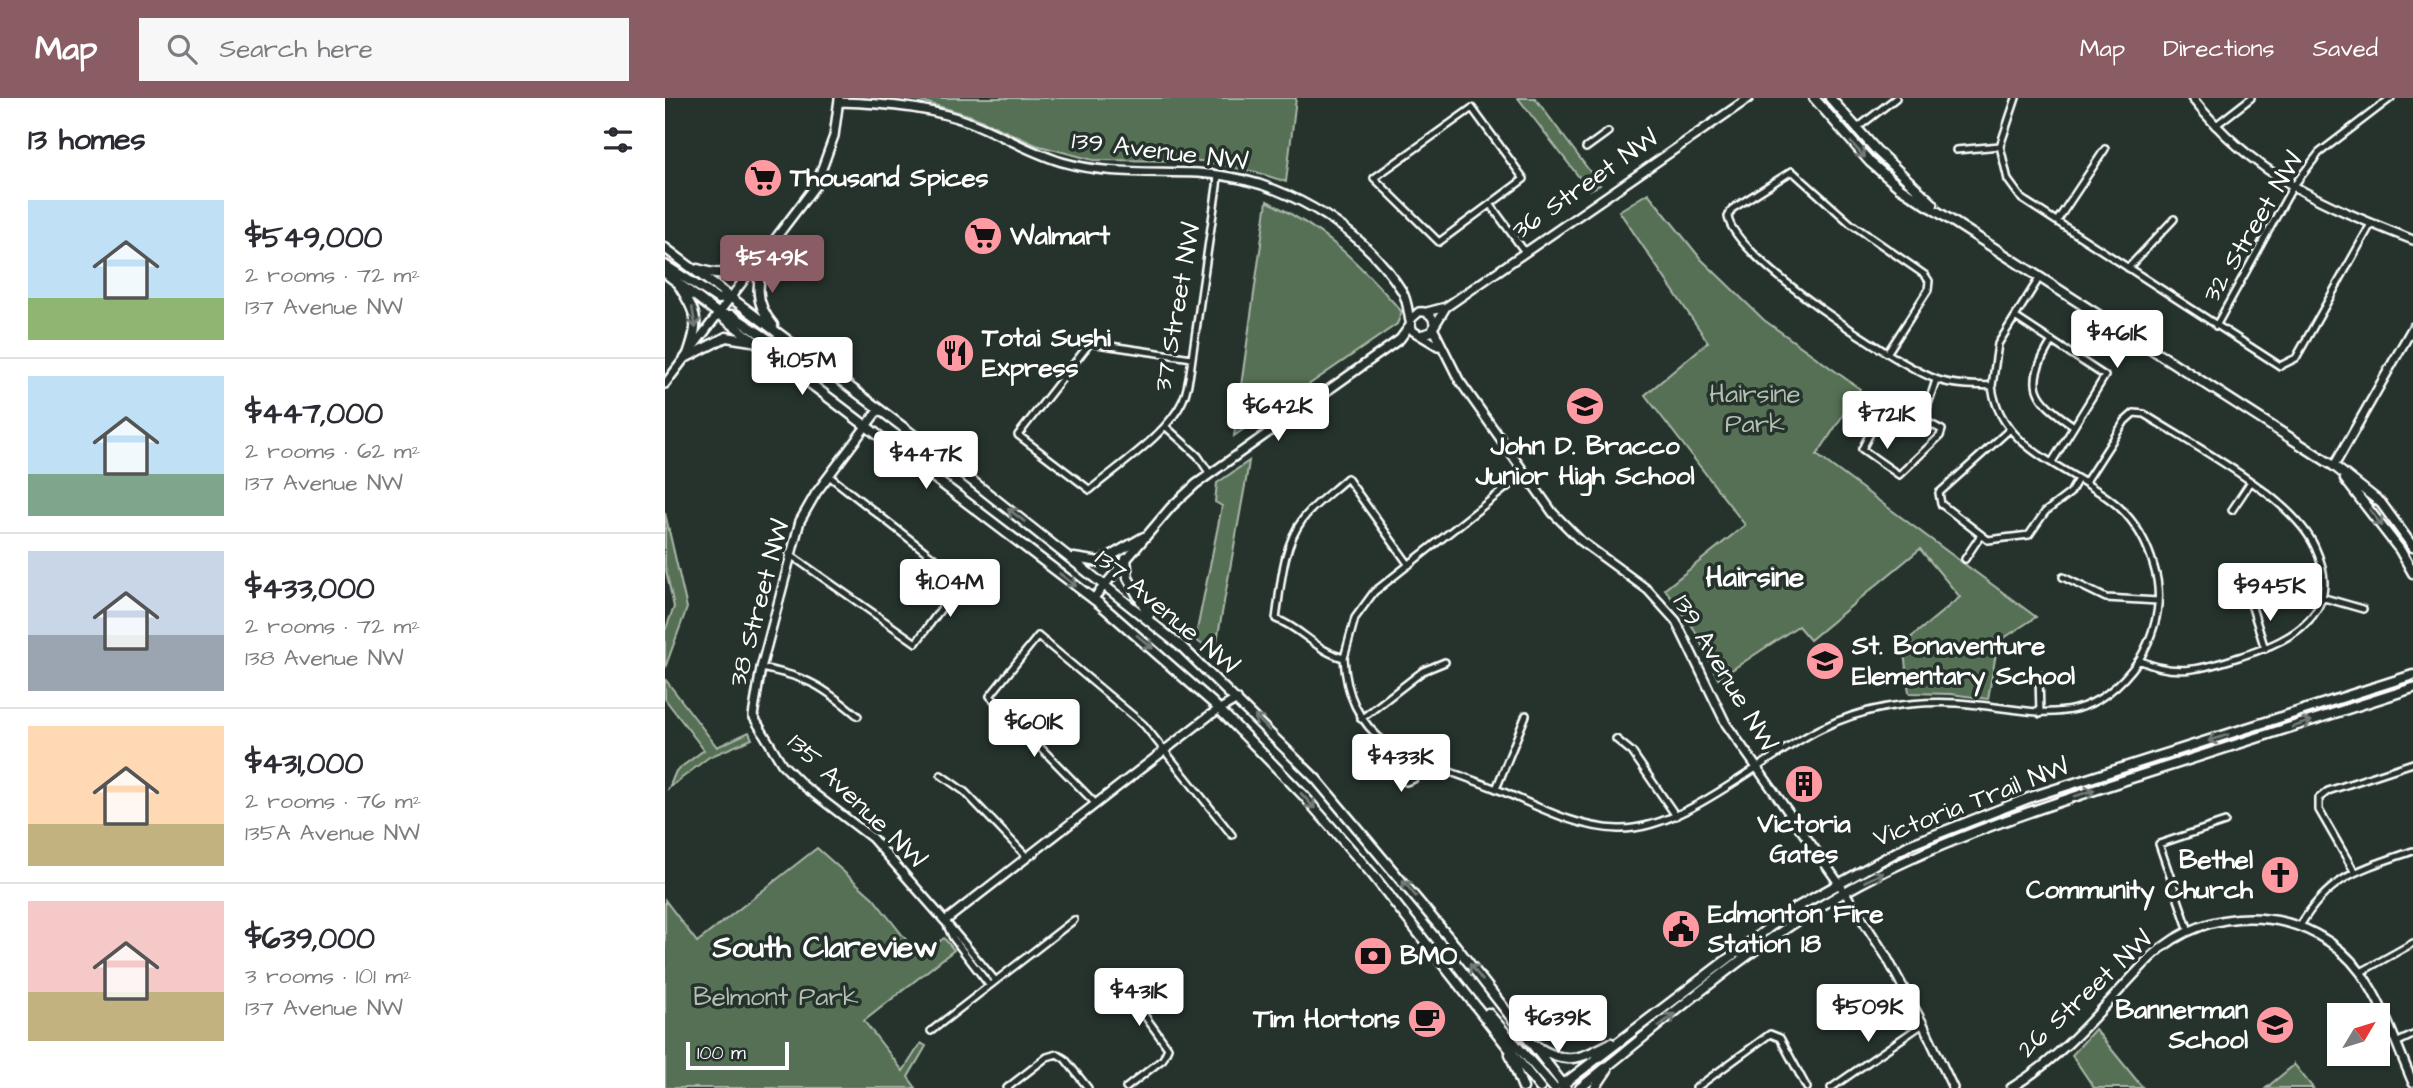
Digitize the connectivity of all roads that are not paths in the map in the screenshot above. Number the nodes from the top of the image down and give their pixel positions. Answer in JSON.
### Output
{"nodes":[{"id":1,"x":1749,"y":98,"type":"edge"},
{"id":2,"x":1814,"y":98,"type":"edge"},
{"id":3,"x":1831,"y":98,"type":"edge"},
{"id":4,"x":1896,"y":98,"type":"edge"},
{"id":5,"x":2017,"y":98,"type":"edge"},
{"id":6,"x":2192,"y":98,"type":"edge"},
{"id":7,"x":2251,"y":98,"type":"edge"},
{"id":8,"x":2391,"y":98,"type":"edge"},
{"id":9,"x":839,"y":100,"type":"edge"},
{"id":10,"x":2214,"y":126,"type":"junction"},
{"id":11,"x":1856,"y":129,"type":"junction"},
{"id":12,"x":1608,"y":132,"type":"dead end"},
{"id":13,"x":2000,"y":146,"type":"junction"},
{"id":14,"x":1586,"y":148,"type":"dead end"},
{"id":15,"x":2105,"y":149,"type":"dead end"},
{"id":16,"x":1956,"y":150,"type":"dead end"},
{"id":17,"x":1218,"y":175,"type":"junction"},
{"id":18,"x":2292,"y":188,"type":"junction"},
{"id":19,"x":1490,"y":204,"type":"junction"},
{"id":20,"x":1942,"y":213,"type":"junction"},
{"id":21,"x":2174,"y":219,"type":"dead end"},
{"id":22,"x":2057,"y":221,"type":"junction"},
{"id":23,"x":2371,"y":224,"type":"junction"},
{"id":24,"x":2413,"y":240,"type":"edge"},
{"id":25,"x":665,"y":248,"type":"edge"},
{"id":26,"x":1525,"y":251,"type":"junction"},
{"id":27,"x":766,"y":254,"type":"junction"},
{"id":28,"x":665,"y":265,"type":"edge"},
{"id":29,"x":690,"y":267,"type":"junction"},
{"id":30,"x":2128,"y":268,"type":"junction"},
{"id":31,"x":665,"y":273,"type":"edge"},
{"id":32,"x":2040,"y":277,"type":"junction"},
{"id":33,"x":676,"y":282,"type":"junction"},
{"id":34,"x":732,"y":298,"type":"junction"},
{"id":35,"x":1405,"y":298,"type":"junction"},
{"id":36,"x":1446,"y":307,"type":"junction"},
{"id":37,"x":1425,"y":312,"type":"junction"},
{"id":38,"x":720,"y":315,"type":"junction"},
{"id":39,"x":2015,"y":317,"type":"junction"},
{"id":40,"x":1411,"y":322,"type":"junction"},
{"id":41,"x":2216,"y":326,"type":"junction"},
{"id":42,"x":1434,"y":327,"type":"junction"},
{"id":43,"x":2413,"y":327,"type":"edge"},
{"id":44,"x":1418,"y":334,"type":"junction"},
{"id":45,"x":782,"y":335,"type":"junction"},
{"id":46,"x":1400,"y":338,"type":"junction"},
{"id":47,"x":2052,"y":341,"type":"junction"},
{"id":48,"x":757,"y":342,"type":"junction"},
{"id":49,"x":1441,"y":349,"type":"junction"},
{"id":50,"x":1888,"y":352,"type":"junction"},
{"id":51,"x":687,"y":357,"type":"junction"},
{"id":52,"x":1192,"y":358,"type":"junction"},
{"id":53,"x":834,"y":376,"type":"junction"},
{"id":54,"x":1936,"y":380,"type":"junction"},
{"id":55,"x":665,"y":384,"type":"edge"},
{"id":56,"x":1992,"y":386,"type":"junction"},
{"id":57,"x":879,"y":409,"type":"junction"},
{"id":58,"x":1923,"y":420,"type":"junction"},
{"id":59,"x":2074,"y":425,"type":"junction"},
{"id":60,"x":1165,"y":426,"type":"junction"},
{"id":61,"x":865,"y":427,"type":"junction"},
{"id":62,"x":2009,"y":430,"type":"junction"},
{"id":63,"x":2052,"y":462,"type":"junction"},
{"id":64,"x":2334,"y":466,"type":"junction"},
{"id":65,"x":1525,"y":473,"type":"junction"},
{"id":66,"x":1210,"y":474,"type":"junction"},
{"id":67,"x":829,"y":476,"type":"junction"},
{"id":68,"x":2078,"y":479,"type":"junction"},
{"id":69,"x":2085,"y":483,"type":"junction"},
{"id":70,"x":2250,"y":483,"type":"junction"},
{"id":71,"x":2232,"y":510,"type":"dead end"},
{"id":72,"x":1981,"y":535,"type":"junction"},
{"id":73,"x":1144,"y":537,"type":"junction"},
{"id":74,"x":2413,"y":547,"type":"edge"},
{"id":75,"x":789,"y":554,"type":"junction"},
{"id":76,"x":1070,"y":557,"type":"junction"},
{"id":77,"x":1126,"y":559,"type":"junction"},
{"id":78,"x":1965,"y":559,"type":"dead end"},
{"id":79,"x":1409,"y":565,"type":"junction"},
{"id":80,"x":2413,"y":573,"type":"edge"},
{"id":81,"x":2063,"y":577,"type":"dead end"},
{"id":82,"x":1105,"y":584,"type":"junction"},
{"id":83,"x":2321,"y":597,"type":"junction"},
{"id":84,"x":1093,"y":598,"type":"junction"},
{"id":85,"x":2158,"y":601,"type":"junction"},
{"id":86,"x":2251,"y":604,"type":"dead end"},
{"id":87,"x":2363,"y":609,"type":"dead end"},
{"id":88,"x":1152,"y":620,"type":"junction"},
{"id":89,"x":2265,"y":649,"type":"junction"},
{"id":90,"x":1344,"y":658,"type":"junction"},
{"id":91,"x":2139,"y":660,"type":"junction"},
{"id":92,"x":1445,"y":662,"type":"dead end"},
{"id":93,"x":761,"y":668,"type":"junction"},
{"id":94,"x":2413,"y":673,"type":"edge"},
{"id":95,"x":2039,"y":675,"type":"dead end"},
{"id":96,"x":2410,"y":689,"type":"edge"},
{"id":97,"x":1237,"y":699,"type":"junction"},
{"id":98,"x":1218,"y":709,"type":"junction"},
{"id":99,"x":2040,"y":714,"type":"junction"},
{"id":100,"x":1526,"y":715,"type":"dead end"},
{"id":101,"x":858,"y":716,"type":"dead end"},
{"id":102,"x":1361,"y":719,"type":"junction"},
{"id":103,"x":1616,"y":739,"type":"dead end"},
{"id":104,"x":767,"y":744,"type":"joint"},
{"id":105,"x":1165,"y":751,"type":"junction"},
{"id":106,"x":1408,"y":755,"type":"junction"},
{"id":107,"x":1423,"y":761,"type":"junction"},
{"id":108,"x":2413,"y":763,"type":"edge"},
{"id":109,"x":1756,"y":768,"type":"junction"},
{"id":110,"x":941,"y":775,"type":"dead end"},
{"id":111,"x":1496,"y":789,"type":"junction"},
{"id":112,"x":1096,"y":804,"type":"junction"},
{"id":113,"x":1676,"y":816,"type":"junction"},
{"id":114,"x":2225,"y":822,"type":"dead end"},
{"id":115,"x":1232,"y":835,"type":"dead end"},
{"id":116,"x":2413,"y":851,"type":"edge"},
{"id":117,"x":1027,"y":857,"type":"junction"},
{"id":118,"x":2354,"y":871,"type":"junction"},
{"id":119,"x":1838,"y":882,"type":"junction"},
{"id":120,"x":1845,"y":892,"type":"junction"},
{"id":121,"x":1074,"y":920,"type":"dead end"},
{"id":122,"x":945,"y":921,"type":"junction"},
{"id":123,"x":2300,"y":926,"type":"junction"},
{"id":124,"x":2189,"y":931,"type":"junction"},
{"id":125,"x":2413,"y":943,"type":"edge"},
{"id":126,"x":2361,"y":972,"type":"junction"},
{"id":127,"x":995,"y":981,"type":"junction"},
{"id":128,"x":1457,"y":981,"type":"junction"},
{"id":129,"x":989,"y":985,"type":"junction"},
{"id":130,"x":1132,"y":998,"type":"dead end"},
{"id":131,"x":1923,"y":1024,"type":"junction"},
{"id":132,"x":931,"y":1031,"type":"dead end"},
{"id":133,"x":2413,"y":1035,"type":"edge"},
{"id":134,"x":1626,"y":1036,"type":"junction"},
{"id":135,"x":1531,"y":1043,"type":"junction"},
{"id":136,"x":2396,"y":1043,"type":"junction"},
{"id":137,"x":1507,"y":1045,"type":"junction"},
{"id":138,"x":1613,"y":1062,"type":"junction"},
{"id":139,"x":2413,"y":1083,"type":"edge"},
{"id":140,"x":1561,"y":1087,"type":"edge"},
{"id":141,"x":1007,"y":1088,"type":"edge"},
{"id":142,"x":1088,"y":1088,"type":"edge"},
{"id":143,"x":1126,"y":1088,"type":"edge"},
{"id":144,"x":1523,"y":1088,"type":"edge"},
{"id":145,"x":1540,"y":1088,"type":"edge"},
{"id":146,"x":1580,"y":1088,"type":"edge"},
{"id":147,"x":1595,"y":1088,"type":"edge"},
{"id":148,"x":1696,"y":1088,"type":"edge"},
{"id":149,"x":1807,"y":1088,"type":"edge"},
{"id":150,"x":1831,"y":1088,"type":"edge"},
{"id":151,"x":1953,"y":1088,"type":"edge"},
{"id":152,"x":2011,"y":1088,"type":"edge"}],
"edges":[{"from":1,"to":26,"type":"street","name":"36 Street NW"},
{"from":2,"to":20,"type":"main road","one_way":true},
{"from":3,"to":11,"type":"main road"},
{"from":4,"to":11,"type":"street"},
{"from":5,"to":13,"type":"street"},
{"from":6,"to":10,"type":"street"},
{"from":7,"to":10,"type":"street"},
{"from":8,"to":18,"type":"street","name":"32 Street NW"},
{"from":9,"to":17,"type":"street","name":"139 Avenue NW"},
{"from":9,"to":27,"type":"street"},
{"from":10,"to":18,"type":"street"},
{"from":11,"to":20,"type":"main road"},
{"from":12,"to":14,"type":"street"},
{"from":13,"to":16,"type":"street"},
{"from":13,"to":22,"type":"street"},
{"from":15,"to":22,"type":"street"},
{"from":17,"to":35,"type":"street","name":"139 Avenue NW"},
{"from":17,"to":52,"type":"street","name":"37 Street NW"},
{"from":18,"to":23,"type":"street"},
{"from":18,"to":41,"type":"street","name":"32 Street NW"},
{"from":19,"to":19,"type":"street"},
{"from":19,"to":26,"type":"street"},
{"from":20,"to":32,"type":"main road"},
{"from":21,"to":30,"type":"street"},
{"from":22,"to":30,"type":"street"},
{"from":23,"to":24,"type":"street"},
{"from":23,"to":41,"type":"street"},
{"from":25,"to":29,"type":"main road","name":"137 Avenue NW"},
{"from":26,"to":36,"type":"street","name":"36 Street NW"},
{"from":27,"to":29,"type":"main road"},
{"from":27,"to":34,"type":"street"},
{"from":27,"to":45,"type":"main road"},
{"from":28,"to":34,"type":"main road"},
{"from":29,"to":34,"type":"main road","name":"137 Avenue NW"},
{"from":30,"to":41,"type":"street"},
{"from":31,"to":33,"type":"main road","name":"137 Avenue NW"},
{"from":32,"to":39,"type":"street"},
{"from":32,"to":64,"type":"main road"},
{"from":33,"to":38,"type":"main road","name":"137 Avenue NW"},
{"from":33,"to":51,"type":"main road","one_way":true},
{"from":34,"to":38,"type":"street"},
{"from":34,"to":45,"type":"main road","name":"137 Avenue NW"},
{"from":35,"to":37,"type":"street","name":"139 Avenue NW"},
{"from":35,"to":40,"type":"street","name":"139 Avenue NW"},
{"from":36,"to":37,"type":"street","name":"36 Street NW"},
{"from":36,"to":42,"type":"street","name":"36 Street NW"},
{"from":37,"to":40,"type":"street"},
{"from":37,"to":42,"type":"street"},
{"from":38,"to":48,"type":"main road","name":"137 Avenue NW"},
{"from":38,"to":51,"type":"street"},
{"from":38,"to":53,"type":"main road"},
{"from":39,"to":47,"type":"street"},
{"from":39,"to":56,"type":"street"},
{"from":40,"to":44,"type":"street"},
{"from":40,"to":46,"type":"street"},
{"from":42,"to":44,"type":"street"},
{"from":42,"to":49,"type":"street","name":"139 Avenue NW"},
{"from":43,"to":64,"type":"street"},
{"from":44,"to":46,"type":"street"},
{"from":44,"to":49,"type":"street","name":"139 Avenue NW"},
{"from":45,"to":53,"type":"main road","name":"137 Avenue NW"},
{"from":46,"to":66,"type":"street"},
{"from":47,"to":59,"type":"street"},
{"from":47,"to":59,"type":"street"},
{"from":48,"to":51,"type":"main road"},
{"from":48,"to":61,"type":"main road","name":"137 Avenue NW"},
{"from":49,"to":65,"type":"street","name":"139 Avenue NW"},
{"from":50,"to":50,"type":"street"},
{"from":50,"to":54,"type":"street"},
{"from":51,"to":55,"type":"street"},
{"from":52,"to":60,"type":"street","name":"37 Street NW"},
{"from":52,"to":60,"type":"street","name":"37 Street NW"},
{"from":53,"to":57,"type":"main road","name":"137 Avenue NW"},
{"from":54,"to":56,"type":"street"},
{"from":54,"to":58,"type":"street"},
{"from":56,"to":62,"type":"street"},
{"from":57,"to":61,"type":"street","name":"38 Street NW"},
{"from":76,"to":57,"type":"main road","name":"137 Avenue NW","one_way":true},
{"from":58,"to":58,"type":"street"},
{"from":59,"to":63,"type":"street"},
{"from":60,"to":66,"type":"street"},
{"from":61,"to":67,"type":"street","name":"38 Street NW"},
{"from":61,"to":84,"type":"main road","name":"137 Avenue NW","one_way":true},
{"from":62,"to":63,"type":"street"},
{"from":62,"to":72,"type":"street"},
{"from":63,"to":68,"type":"street"},
{"from":64,"to":74,"type":"main road"},
{"from":64,"to":80,"type":"main road","one_way":true},
{"from":65,"to":79,"type":"street"},
{"from":65,"to":109,"type":"street","name":"139 Avenue NW"},
{"from":66,"to":73,"type":"street"},
{"from":67,"to":75,"type":"street","name":"38 Street NW"},
{"from":67,"to":75,"type":"street"},
{"from":68,"to":69,"type":"street"},
{"from":68,"to":72,"type":"street"},
{"from":69,"to":70,"type":"street"},
{"from":69,"to":85,"type":"street"},
{"from":70,"to":71,"type":"street"},
{"from":70,"to":83,"type":"street"},
{"from":72,"to":78,"type":"street"},
{"from":73,"to":76,"type":"main road"},
{"from":73,"to":77,"type":"street"},
{"from":75,"to":93,"type":"street","name":"38 Street NW"},
{"from":76,"to":82,"type":"main road","name":"137 Avenue NW"},
{"from":77,"to":82,"type":"street"},
{"from":77,"to":88,"type":"main road"},
{"from":79,"to":90,"type":"street"},
{"from":79,"to":90,"type":"street"},
{"from":81,"to":85,"type":"street"},
{"from":82,"to":84,"type":"street"},
{"from":82,"to":88,"type":"main road","name":"137 Avenue NW"},
{"from":83,"to":87,"type":"street"},
{"from":83,"to":89,"type":"street"},
{"from":84,"to":98,"type":"main road","name":"137 Avenue NW","one_way":true},
{"from":85,"to":91,"type":"street"},
{"from":86,"to":89,"type":"street"},
{"from":88,"to":97,"type":"main road","name":"137 Avenue NW"},
{"from":89,"to":91,"type":"street"},
{"from":90,"to":102,"type":"street"},
{"from":91,"to":99,"type":"street"},
{"from":92,"to":102,"type":"street"},
{"from":93,"to":101,"type":"street"},
{"from":93,"to":104,"type":"street","name":"38 Street NW"},
{"from":94,"to":119,"type":"main road","name":"Victoria Trail NW","one_way":true},
{"from":95,"to":99,"type":"street"},
{"from":120,"to":96,"type":"main road","name":"Victoria Trail NW","one_way":true},
{"from":97,"to":98,"type":"street"},
{"from":135,"to":97,"type":"main road","name":"137 Avenue NW","one_way":true},
{"from":98,"to":105,"type":"street"},
{"from":98,"to":128,"type":"main road","name":"137 Avenue NW","one_way":true},
{"from":99,"to":109,"type":"street"},
{"from":100,"to":111,"type":"street"},
{"from":102,"to":106,"type":"street"},
{"from":103,"to":113,"type":"street"},
{"from":104,"to":122,"type":"street","name":"135 Avenue NW"},
{"from":105,"to":112,"type":"street"},
{"from":105,"to":112,"type":"street"},
{"from":105,"to":115,"type":"street"},
{"from":106,"to":107,"type":"street"},
{"from":106,"to":107,"type":"street"},
{"from":107,"to":111,"type":"street"},
{"from":108,"to":118,"type":"street"},
{"from":109,"to":113,"type":"street"},
{"from":109,"to":119,"type":"street","name":"139 Avenue NW"},
{"from":110,"to":117,"type":"street"},
{"from":111,"to":113,"type":"street"},
{"from":112,"to":117,"type":"street"},
{"from":114,"to":124,"type":"street","name":"26 Street NW"},
{"from":116,"to":118,"type":"street"},
{"from":117,"to":122,"type":"street"},
{"from":118,"to":123,"type":"street"},
{"from":119,"to":120,"type":"street","name":"139 Avenue NW"},
{"from":119,"to":134,"type":"main road","name":"Victoria Trail NW"},
{"from":120,"to":131,"type":"street","name":"139 Avenue NW"},
{"from":138,"to":120,"type":"main road","name":"Victoria Trail NW","one_way":true},
{"from":121,"to":127,"type":"street"},
{"from":122,"to":127,"type":"street","name":"135 Avenue NW"},
{"from":122,"to":129,"type":"street","name":"135 Avenue NW"},
{"from":123,"to":124,"type":"street","name":"26 Street NW"},
{"from":123,"to":126,"type":"street","name":"26 Street NW"},
{"from":124,"to":152,"type":"street","name":"26 Street NW"},
{"from":125,"to":126,"type":"street"},
{"from":126,"to":136,"type":"street","name":"26 Street NW"},
{"from":127,"to":129,"type":"street"},
{"from":128,"to":137,"type":"main road","name":"137 Avenue NW"},
{"from":128,"to":140,"type":"main road"},
{"from":129,"to":132,"type":"street"},
{"from":130,"to":143,"type":"street"},
{"from":131,"to":150,"type":"street"},
{"from":131,"to":151,"type":"street","name":"139 Avenue NW"},
{"from":133,"to":136,"type":"street"},
{"from":134,"to":135,"type":"main road"},
{"from":134,"to":140,"type":"main road","name":"Victoria Trail NW"},
{"from":135,"to":140,"type":"main road","name":"137 Avenue NW"},
{"from":136,"to":139,"type":"street","name":"26 Street NW"},
{"from":137,"to":144,"type":"main road"},
{"from":137,"to":145,"type":"main road","name":"137 Avenue NW"},
{"from":138,"to":146,"type":"main road","name":"Victoria Trail NW"},
{"from":138,"to":147,"type":"main road"},
{"from":141,"to":142,"type":"street"},
{"from":148,"to":149,"type":"street"}]}
